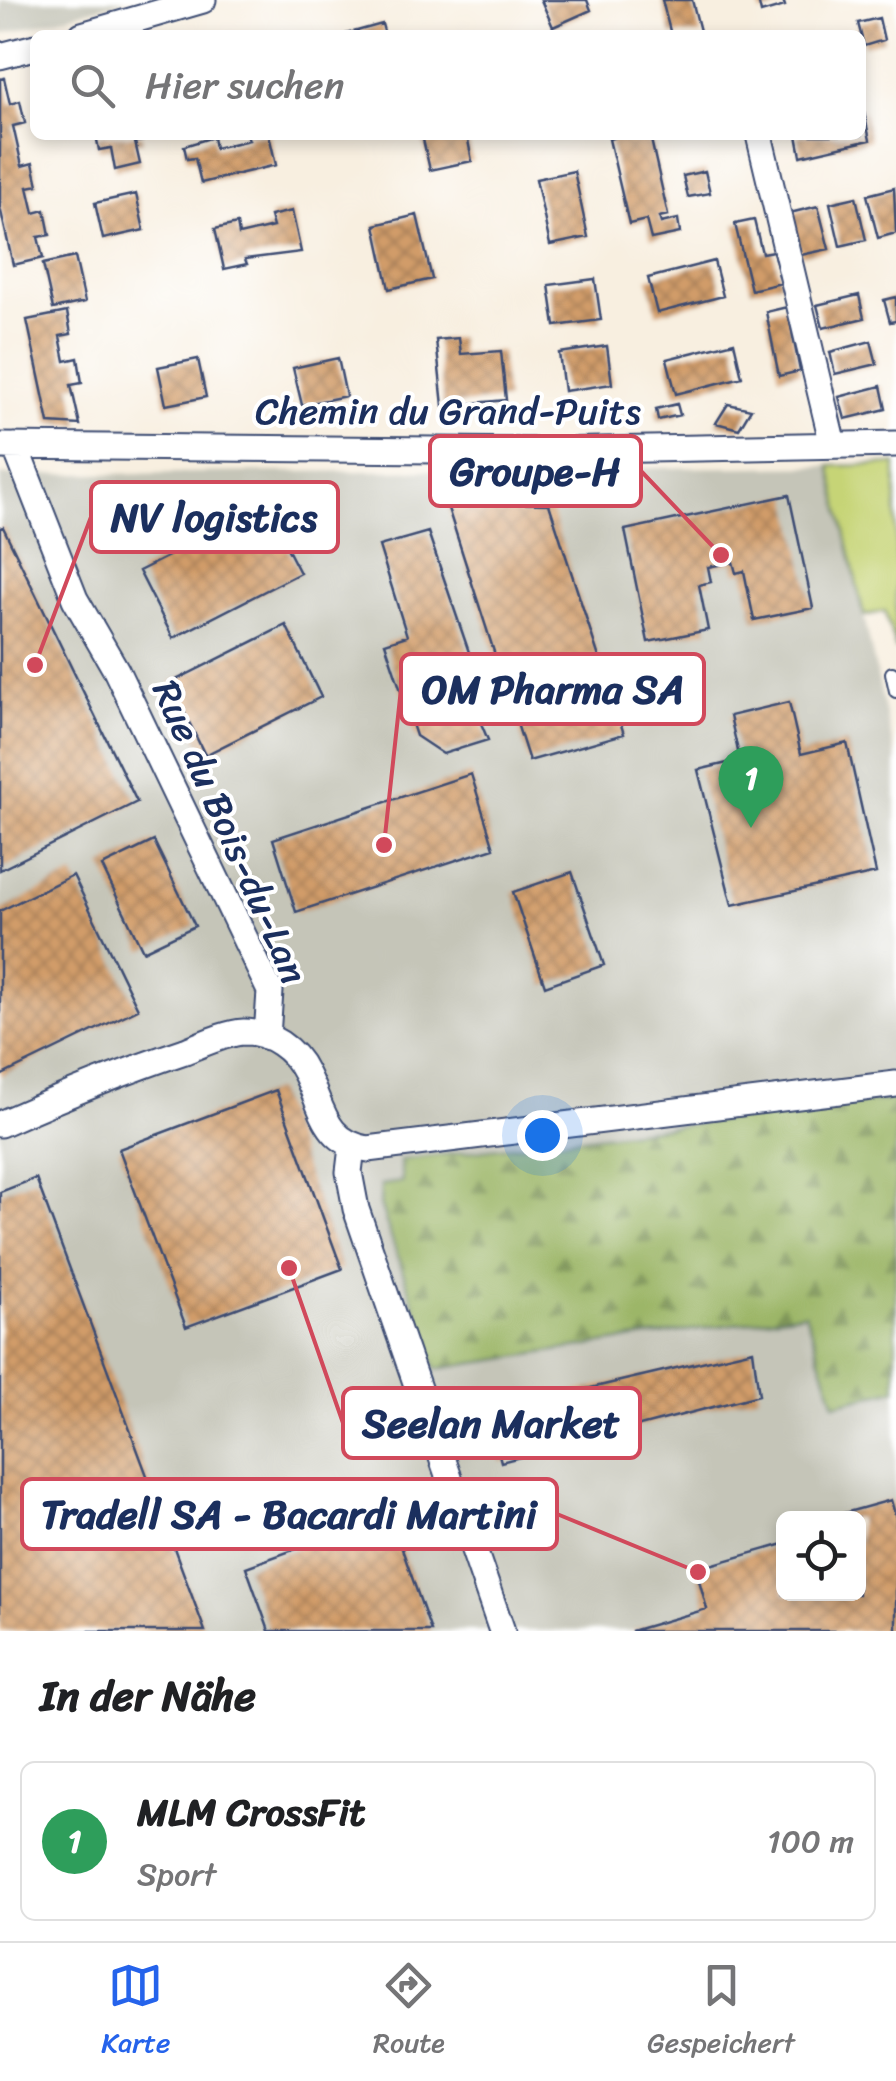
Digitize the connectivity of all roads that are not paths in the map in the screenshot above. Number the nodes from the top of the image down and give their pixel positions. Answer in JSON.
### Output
{"nodes":[{"id":1,"x":203,"y":0,"type":"edge"},
{"id":2,"x":99,"y":30,"type":"edge"},
{"id":3,"x":30,"y":48,"type":"edge"},
{"id":4,"x":0,"y":56,"type":"edge"},
{"id":5,"x":760,"y":140,"type":"edge"},
{"id":6,"x":896,"y":444,"type":"edge"},
{"id":7,"x":833,"y":445,"type":"junction"},
{"id":8,"x":8,"y":446,"type":"edge"},
{"id":9,"x":892,"y":673,"type":"dead end"},
{"id":10,"x":896,"y":690,"type":"edge"},
{"id":11,"x":267,"y":1037,"type":"junction"},
{"id":12,"x":896,"y":1084,"type":"edge"},
{"id":13,"x":0,"y":1124,"type":"edge"},
{"id":14,"x":352,"y":1146,"type":"junction"},
{"id":15,"x":502,"y":1631,"type":"edge"}],
"edges":[{"from":1,"to":2,"type":"street"},
{"from":3,"to":4,"type":"street"},
{"from":5,"to":7,"type":"street"},
{"from":6,"to":7,"type":"street","name":"Chemin du Grand-Puits"},
{"from":7,"to":8,"type":"street","name":"Chemin du Grand-Puits"},
{"from":8,"to":11,"type":"street","name":"Rue du Bois-du-Lan"},
{"from":9,"to":10,"type":"lane"},
{"from":11,"to":13,"type":"street"},
{"from":11,"to":14,"type":"street","name":"Rue du Bois-du-Lan"},
{"from":12,"to":14,"type":"street"},
{"from":14,"to":15,"type":"street"}]}
